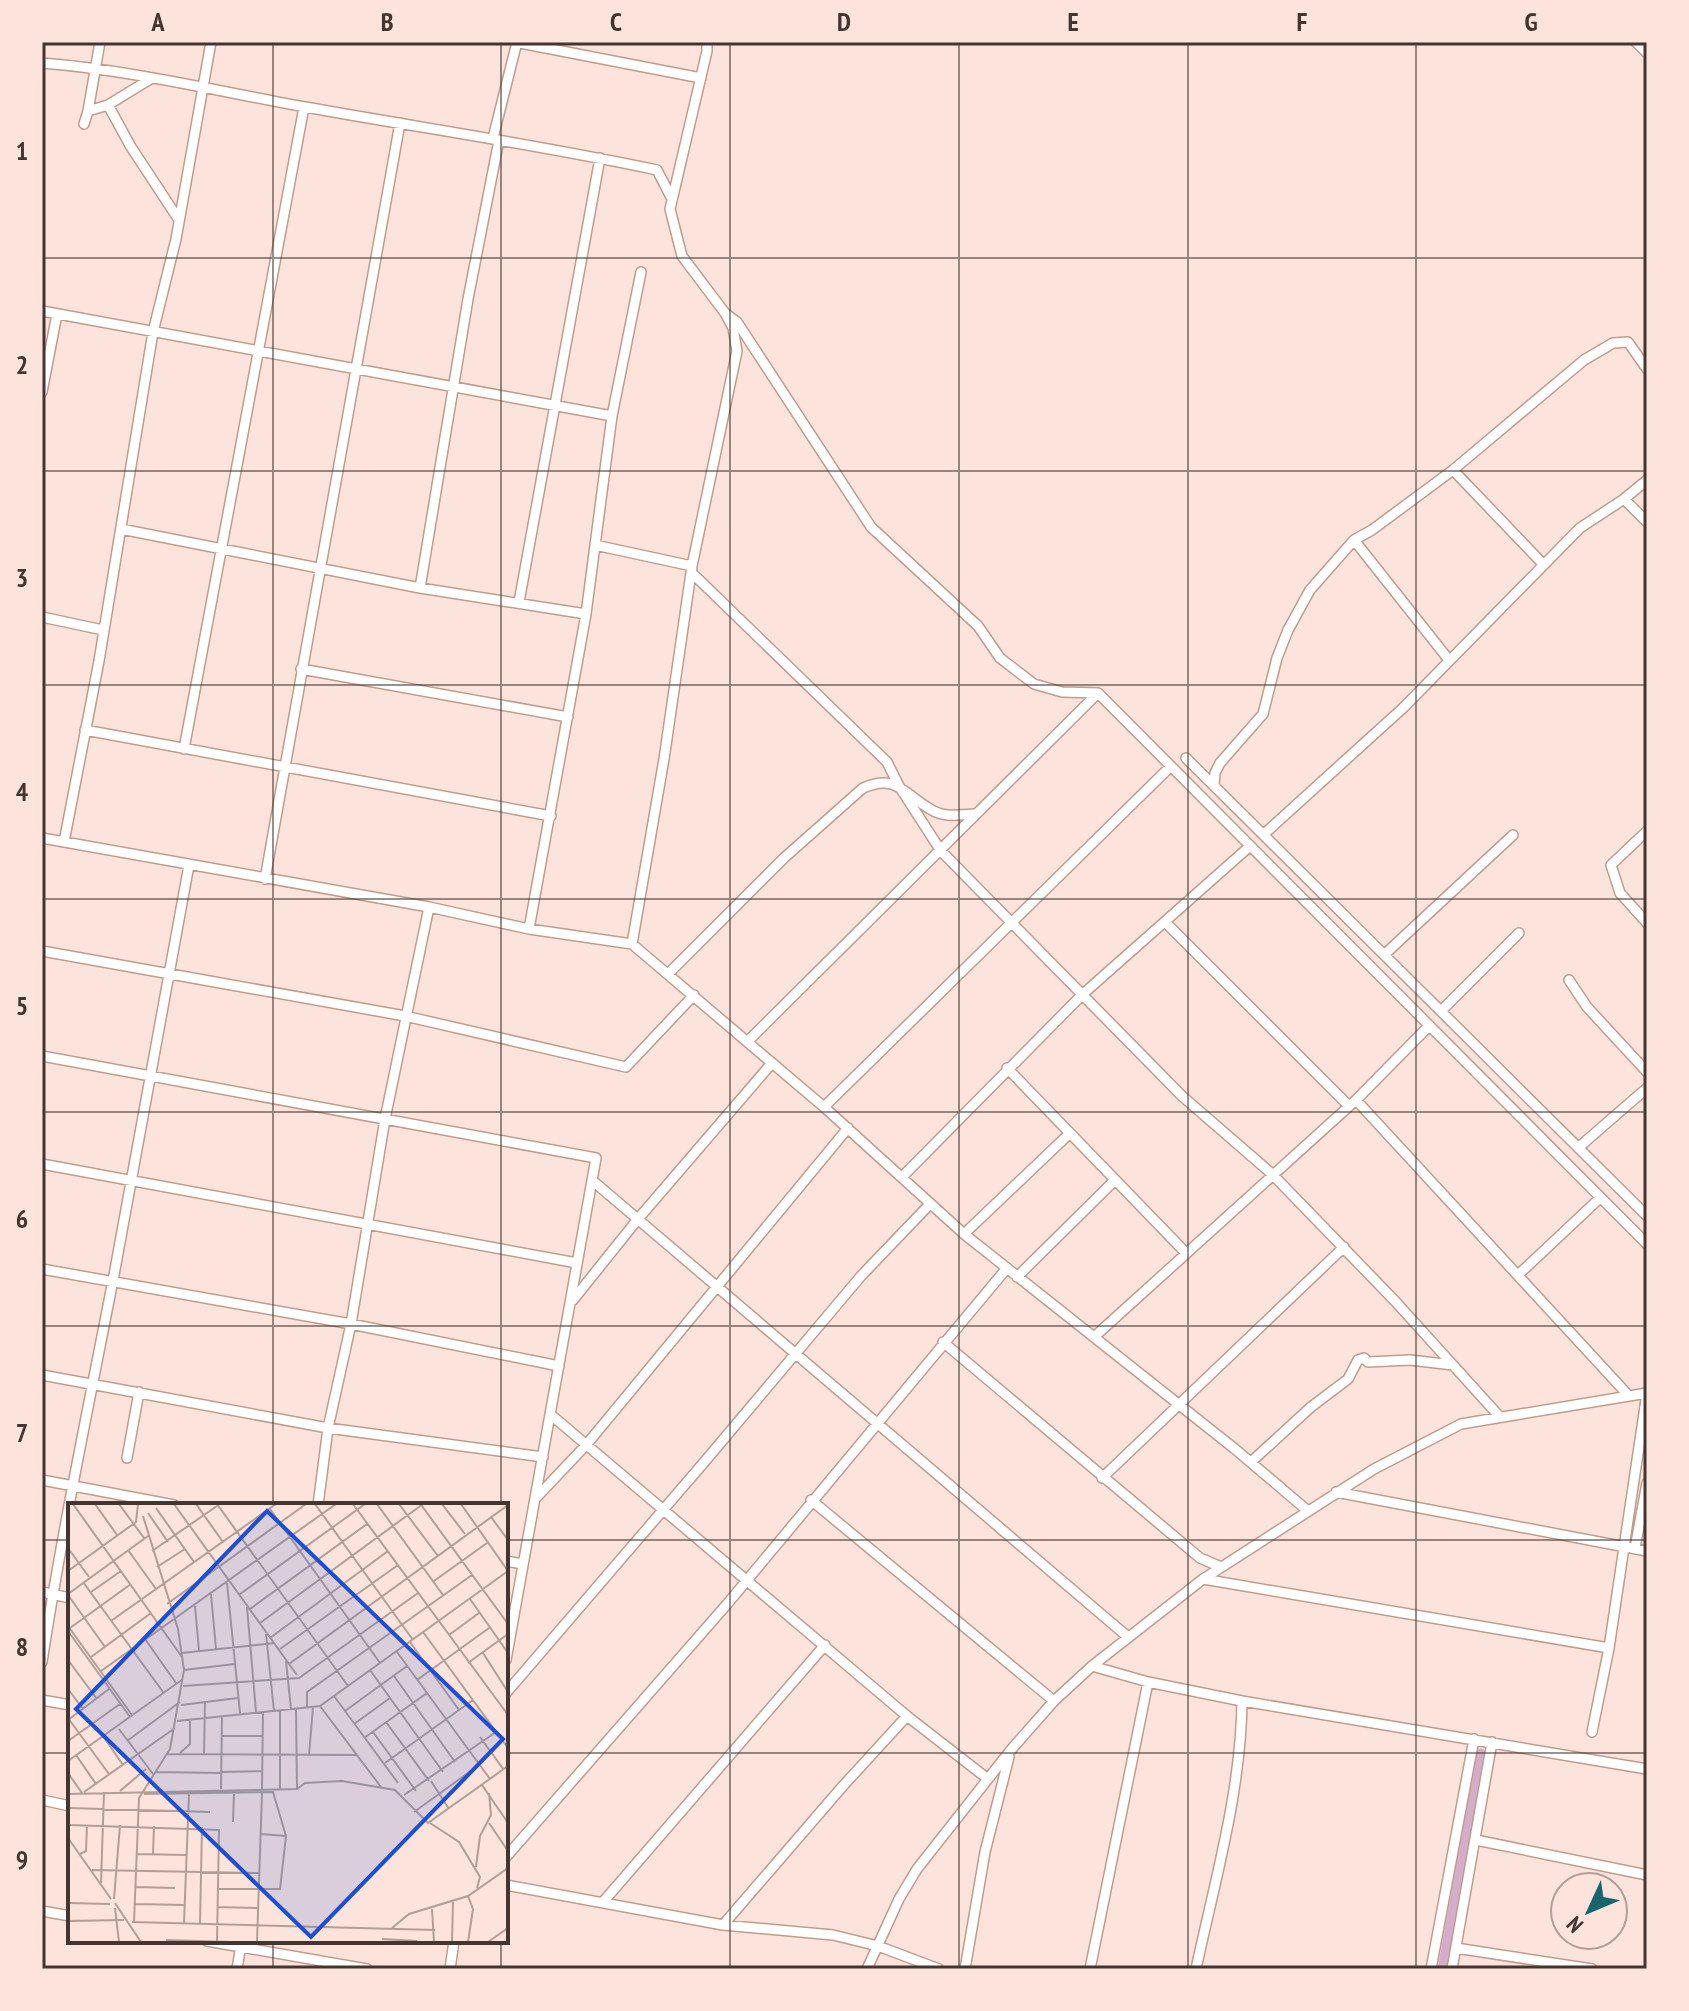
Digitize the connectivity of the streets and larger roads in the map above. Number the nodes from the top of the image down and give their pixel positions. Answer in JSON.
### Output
{"nodes":[{"id":1,"x":100,"y":42,"type":"edge"},
{"id":2,"x":211,"y":42,"type":"edge"},
{"id":3,"x":516,"y":42,"type":"edge"},
{"id":4,"x":707,"y":42,"type":"edge"},
{"id":5,"x":1636,"y":42,"type":"edge"},
{"id":6,"x":1647,"y":53,"type":"edge"},
{"id":7,"x":42,"y":63,"type":"edge"},
{"id":8,"x":96,"y":67,"type":"junction"},
{"id":9,"x":152,"y":78,"type":"junction"},
{"id":10,"x":701,"y":78,"type":"junction"},
{"id":11,"x":205,"y":87,"type":"junction"},
{"id":12,"x":108,"y":105,"type":"junction"},
{"id":13,"x":304,"y":107,"type":"junction"},
{"id":14,"x":88,"y":111,"type":"junction"},
{"id":15,"x":400,"y":123,"type":"junction"},
{"id":16,"x":84,"y":124,"type":"dead end"},
{"id":17,"x":496,"y":139,"type":"junction"},
{"id":18,"x":600,"y":158,"type":"junction"},
{"id":19,"x":672,"y":199,"type":"junction"},
{"id":20,"x":179,"y":220,"type":"junction"},
{"id":21,"x":641,"y":272,"type":"dead end"},
{"id":22,"x":42,"y":311,"type":"edge"},
{"id":23,"x":725,"y":313,"type":"junction"},
{"id":24,"x":57,"y":314,"type":"junction"},
{"id":25,"x":153,"y":332,"type":"junction"},
{"id":26,"x":257,"y":349,"type":"junction"},
{"id":27,"x":358,"y":368,"type":"junction"},
{"id":28,"x":1647,"y":369,"type":"edge"},
{"id":29,"x":454,"y":387,"type":"junction"},
{"id":30,"x":42,"y":392,"type":"edge"},
{"id":31,"x":554,"y":404,"type":"junction"},
{"id":32,"x":612,"y":416,"type":"junction"},
{"id":33,"x":1453,"y":470,"type":"junction"},
{"id":34,"x":1647,"y":480,"type":"edge"},
{"id":35,"x":1624,"y":499,"type":"junction"},
{"id":36,"x":1647,"y":522,"type":"edge"},
{"id":37,"x":121,"y":529,"type":"junction"},
{"id":38,"x":1354,"y":540,"type":"junction"},
{"id":39,"x":595,"y":545,"type":"junction"},
{"id":40,"x":222,"y":550,"type":"junction"},
{"id":41,"x":1543,"y":564,"type":"junction"},
{"id":42,"x":319,"y":568,"type":"junction"},
{"id":43,"x":691,"y":569,"type":"junction"},
{"id":44,"x":420,"y":588,"type":"junction"},
{"id":45,"x":519,"y":602,"type":"junction"},
{"id":46,"x":586,"y":614,"type":"junction"},
{"id":47,"x":42,"y":617,"type":"edge"},
{"id":48,"x":103,"y":630,"type":"junction"},
{"id":49,"x":1449,"y":660,"type":"junction"},
{"id":50,"x":301,"y":669,"type":"junction"},
{"id":51,"x":1098,"y":693,"type":"junction"},
{"id":52,"x":568,"y":717,"type":"junction"},
{"id":53,"x":85,"y":730,"type":"junction"},
{"id":54,"x":184,"y":749,"type":"junction"},
{"id":55,"x":1186,"y":758,"type":"dead end"},
{"id":56,"x":1171,"y":766,"type":"junction"},
{"id":57,"x":284,"y":768,"type":"junction"},
{"id":58,"x":1214,"y":785,"type":"junction"},
{"id":59,"x":899,"y":786,"type":"junction"},
{"id":60,"x":974,"y":814,"type":"junction"},
{"id":61,"x":551,"y":816,"type":"junction"},
{"id":62,"x":1647,"y":831,"type":"edge"},
{"id":63,"x":1264,"y":834,"type":"junction"},
{"id":64,"x":1513,"y":835,"type":"dead end"},
{"id":65,"x":42,"y":838,"type":"edge"},
{"id":66,"x":64,"y":842,"type":"junction"},
{"id":67,"x":1249,"y":847,"type":"junction"},
{"id":68,"x":941,"y":851,"type":"junction"},
{"id":69,"x":189,"y":865,"type":"junction"},
{"id":70,"x":265,"y":879,"type":"junction"},
{"id":71,"x":429,"y":907,"type":"junction"},
{"id":72,"x":1165,"y":922,"type":"junction"},
{"id":73,"x":1010,"y":923,"type":"junction"},
{"id":74,"x":1647,"y":923,"type":"edge"},
{"id":75,"x":529,"y":929,"type":"junction"},
{"id":76,"x":1519,"y":933,"type":"dead end"},
{"id":77,"x":632,"y":944,"type":"junction"},
{"id":78,"x":42,"y":951,"type":"edge"},
{"id":79,"x":1385,"y":954,"type":"junction"},
{"id":80,"x":168,"y":974,"type":"junction"},
{"id":81,"x":668,"y":974,"type":"junction"},
{"id":82,"x":1569,"y":980,"type":"dead end"},
{"id":83,"x":1083,"y":994,"type":"junction"},
{"id":84,"x":694,"y":995,"type":"junction"},
{"id":85,"x":1442,"y":1010,"type":"junction"},
{"id":86,"x":405,"y":1016,"type":"junction"},
{"id":87,"x":1428,"y":1027,"type":"junction"},
{"id":88,"x":748,"y":1041,"type":"junction"},
{"id":89,"x":42,"y":1056,"type":"edge"},
{"id":90,"x":772,"y":1063,"type":"junction"},
{"id":91,"x":1007,"y":1068,"type":"junction"},
{"id":92,"x":1647,"y":1072,"type":"edge"},
{"id":93,"x":152,"y":1076,"type":"junction"},
{"id":94,"x":1647,"y":1088,"type":"edge"},
{"id":95,"x":1352,"y":1103,"type":"junction"},
{"id":96,"x":824,"y":1107,"type":"junction"},
{"id":97,"x":385,"y":1119,"type":"junction"},
{"id":98,"x":848,"y":1128,"type":"junction"},
{"id":99,"x":1069,"y":1134,"type":"junction"},
{"id":100,"x":1579,"y":1147,"type":"junction"},
{"id":101,"x":42,"y":1164,"type":"edge"},
{"id":102,"x":1272,"y":1174,"type":"junction"},
{"id":103,"x":902,"y":1177,"type":"junction"},
{"id":104,"x":132,"y":1181,"type":"junction"},
{"id":105,"x":593,"y":1181,"type":"junction"},
{"id":106,"x":1114,"y":1181,"type":"junction"},
{"id":107,"x":1600,"y":1198,"type":"junction"},
{"id":108,"x":930,"y":1204,"type":"junction"},
{"id":109,"x":1647,"y":1216,"type":"edge"},
{"id":110,"x":638,"y":1219,"type":"junction"},
{"id":111,"x":367,"y":1225,"type":"junction"},
{"id":112,"x":964,"y":1234,"type":"junction"},
{"id":113,"x":1647,"y":1244,"type":"edge"},
{"id":114,"x":1344,"y":1247,"type":"junction"},
{"id":115,"x":1186,"y":1253,"type":"junction"},
{"id":116,"x":577,"y":1263,"type":"junction"},
{"id":117,"x":1007,"y":1268,"type":"junction"},
{"id":118,"x":42,"y":1269,"type":"edge"},
{"id":119,"x":1518,"y":1275,"type":"junction"},
{"id":120,"x":1017,"y":1277,"type":"junction"},
{"id":121,"x":113,"y":1281,"type":"junction"},
{"id":122,"x":718,"y":1287,"type":"junction"},
{"id":123,"x":570,"y":1303,"type":"junction"},
{"id":124,"x":351,"y":1324,"type":"junction"},
{"id":125,"x":1094,"y":1337,"type":"junction"},
{"id":126,"x":943,"y":1342,"type":"junction"},
{"id":127,"x":796,"y":1353,"type":"junction"},
{"id":128,"x":1453,"y":1365,"type":"junction"},
{"id":129,"x":559,"y":1366,"type":"junction"},
{"id":130,"x":42,"y":1375,"type":"edge"},
{"id":131,"x":91,"y":1384,"type":"junction"},
{"id":132,"x":139,"y":1392,"type":"junction"},
{"id":133,"x":1647,"y":1393,"type":"edge"},
{"id":134,"x":1629,"y":1396,"type":"junction"},
{"id":135,"x":1178,"y":1406,"type":"junction"},
{"id":136,"x":550,"y":1414,"type":"junction"},
{"id":137,"x":1500,"y":1417,"type":"junction"},
{"id":138,"x":877,"y":1422,"type":"junction"},
{"id":139,"x":328,"y":1428,"type":"junction"},
{"id":140,"x":587,"y":1444,"type":"junction"},
{"id":141,"x":543,"y":1457,"type":"junction"},
{"id":142,"x":127,"y":1458,"type":"dead end"},
{"id":143,"x":1251,"y":1462,"type":"junction"},
{"id":144,"x":1102,"y":1478,"type":"junction"},
{"id":145,"x":42,"y":1480,"type":"edge"},
{"id":146,"x":1647,"y":1483,"type":"edge"},
{"id":147,"x":75,"y":1485,"type":"junction"},
{"id":148,"x":1336,"y":1492,"type":"junction"},
{"id":149,"x":534,"y":1500,"type":"junction"},
{"id":150,"x":811,"y":1500,"type":"junction"},
{"id":151,"x":70,"y":1503,"type":"edge"},
{"id":152,"x":164,"y":1503,"type":"edge"},
{"id":153,"x":318,"y":1503,"type":"edge"},
{"id":154,"x":663,"y":1509,"type":"junction"},
{"id":155,"x":1308,"y":1511,"type":"junction"},
{"id":156,"x":68,"y":1512,"type":"edge"},
{"id":157,"x":1624,"y":1546,"type":"junction"},
{"id":158,"x":1635,"y":1548,"type":"junction"},
{"id":159,"x":1647,"y":1551,"type":"edge"},
{"id":160,"x":508,"y":1561,"type":"edge"},
{"id":161,"x":523,"y":1564,"type":"junction"},
{"id":162,"x":1221,"y":1567,"type":"junction"},
{"id":163,"x":1203,"y":1579,"type":"junction"},
{"id":164,"x":747,"y":1580,"type":"junction"},
{"id":165,"x":47,"y":1593,"type":"edge"},
{"id":166,"x":68,"y":1598,"type":"edge"},
{"id":167,"x":1128,"y":1637,"type":"junction"},
{"id":168,"x":825,"y":1645,"type":"junction"},
{"id":169,"x":1609,"y":1648,"type":"junction"},
{"id":170,"x":508,"y":1649,"type":"edge"},
{"id":171,"x":42,"y":1662,"type":"edge"},
{"id":172,"x":1092,"y":1666,"type":"junction"},
{"id":173,"x":1148,"y":1682,"type":"junction"},
{"id":174,"x":508,"y":1691,"type":"edge"},
{"id":175,"x":42,"y":1700,"type":"edge"},
{"id":176,"x":1054,"y":1701,"type":"junction"},
{"id":177,"x":1242,"y":1701,"type":"junction"},
{"id":178,"x":68,"y":1705,"type":"edge"},
{"id":179,"x":907,"y":1716,"type":"junction"},
{"id":180,"x":1592,"y":1732,"type":"dead end"},
{"id":181,"x":1474,"y":1739,"type":"junction"},
{"id":182,"x":1492,"y":1742,"type":"junction"},
{"id":183,"x":1010,"y":1751,"type":"junction"},
{"id":184,"x":1647,"y":1769,"type":"edge"},
{"id":185,"x":988,"y":1779,"type":"junction"},
{"id":186,"x":42,"y":1800,"type":"edge"},
{"id":187,"x":68,"y":1806,"type":"edge"},
{"id":188,"x":1476,"y":1840,"type":"junction"},
{"id":189,"x":508,"y":1855,"type":"edge"},
{"id":190,"x":1647,"y":1875,"type":"edge"},
{"id":191,"x":508,"y":1885,"type":"edge"},
{"id":192,"x":603,"y":1902,"type":"junction"},
{"id":193,"x":42,"y":1911,"type":"edge"},
{"id":194,"x":68,"y":1916,"type":"edge"},
{"id":195,"x":723,"y":1925,"type":"junction"},
{"id":196,"x":454,"y":1943,"type":"edge"},
{"id":197,"x":241,"y":1944,"type":"edge"},
{"id":198,"x":878,"y":1946,"type":"junction"},
{"id":199,"x":1456,"y":1948,"type":"junction"},
{"id":200,"x":1555,"y":1966,"type":"edge"},
{"id":201,"x":237,"y":1969,"type":"edge"},
{"id":202,"x":367,"y":1969,"type":"edge"},
{"id":203,"x":450,"y":1969,"type":"edge"},
{"id":204,"x":867,"y":1969,"type":"edge"},
{"id":205,"x":939,"y":1969,"type":"edge"},
{"id":206,"x":965,"y":1969,"type":"edge"},
{"id":207,"x":1090,"y":1969,"type":"edge"},
{"id":208,"x":1196,"y":1969,"type":"edge"},
{"id":209,"x":1431,"y":1969,"type":"edge"},
{"id":210,"x":1452,"y":1969,"type":"edge"},
{"id":211,"x":1592,"y":1969,"type":"edge"}],
"edges":[{"from":1,"to":8,"type":"street"},
{"from":2,"to":11,"type":"street"},
{"from":3,"to":10,"type":"street"},
{"from":3,"to":17,"type":"street"},
{"from":4,"to":10,"type":"street"},
{"from":5,"to":6,"type":"street"},
{"from":7,"to":8,"type":"street"},
{"from":8,"to":9,"type":"street"},
{"from":8,"to":14,"type":"street"},
{"from":9,"to":11,"type":"street"},
{"from":9,"to":12,"type":"street"},
{"from":10,"to":19,"type":"street"},
{"from":11,"to":13,"type":"street"},
{"from":11,"to":20,"type":"street"},
{"from":12,"to":14,"type":"street"},
{"from":12,"to":20,"type":"street"},
{"from":13,"to":15,"type":"street"},
{"from":13,"to":26,"type":"street"},
{"from":14,"to":16,"type":"street"},
{"from":15,"to":17,"type":"street"},
{"from":15,"to":27,"type":"street"},
{"from":17,"to":18,"type":"street"},
{"from":17,"to":29,"type":"street"},
{"from":18,"to":19,"type":"street"},
{"from":18,"to":31,"type":"street"},
{"from":19,"to":23,"type":"street"},
{"from":20,"to":25,"type":"street"},
{"from":21,"to":32,"type":"street"},
{"from":22,"to":24,"type":"street"},
{"from":23,"to":43,"type":"street"},
{"from":23,"to":51,"type":"street"},
{"from":24,"to":25,"type":"street"},
{"from":24,"to":30,"type":"street"},
{"from":25,"to":26,"type":"street"},
{"from":25,"to":37,"type":"street"},
{"from":26,"to":27,"type":"street"},
{"from":26,"to":40,"type":"street"},
{"from":27,"to":29,"type":"street"},
{"from":27,"to":42,"type":"street"},
{"from":28,"to":33,"type":"street"},
{"from":29,"to":31,"type":"street"},
{"from":29,"to":44,"type":"street"},
{"from":31,"to":32,"type":"street"},
{"from":31,"to":45,"type":"street"},
{"from":32,"to":39,"type":"street"},
{"from":33,"to":38,"type":"street"},
{"from":33,"to":41,"type":"street"},
{"from":34,"to":35,"type":"street"},
{"from":35,"to":36,"type":"street"},
{"from":35,"to":41,"type":"street"},
{"from":37,"to":40,"type":"street"},
{"from":37,"to":48,"type":"street"},
{"from":38,"to":49,"type":"street"},
{"from":38,"to":58,"type":"street"},
{"from":39,"to":43,"type":"street"},
{"from":39,"to":46,"type":"street"},
{"from":40,"to":42,"type":"street"},
{"from":40,"to":54,"type":"street"},
{"from":41,"to":49,"type":"street"},
{"from":42,"to":44,"type":"street"},
{"from":42,"to":50,"type":"street"},
{"from":43,"to":59,"type":"street"},
{"from":43,"to":77,"type":"street"},
{"from":44,"to":45,"type":"street"},
{"from":45,"to":46,"type":"street"},
{"from":46,"to":52,"type":"street"},
{"from":47,"to":48,"type":"street"},
{"from":48,"to":53,"type":"street"},
{"from":49,"to":63,"type":"street"},
{"from":50,"to":52,"type":"street"},
{"from":50,"to":57,"type":"street"},
{"from":51,"to":56,"type":"street"},
{"from":51,"to":60,"type":"street"},
{"from":52,"to":61,"type":"street"},
{"from":53,"to":54,"type":"street"},
{"from":53,"to":66,"type":"street"},
{"from":54,"to":57,"type":"street"},
{"from":55,"to":58,"type":"street"},
{"from":56,"to":67,"type":"street"},
{"from":56,"to":73,"type":"street"},
{"from":57,"to":61,"type":"street"},
{"from":57,"to":70,"type":"street"},
{"from":58,"to":63,"type":"street"},
{"from":59,"to":60,"type":"street"},
{"from":59,"to":68,"type":"street"},
{"from":59,"to":81,"type":"street"},
{"from":60,"to":68,"type":"street"},
{"from":61,"to":75,"type":"street"},
{"from":62,"to":74,"type":"street"},
{"from":63,"to":79,"type":"street"},
{"from":64,"to":79,"type":"street"},
{"from":65,"to":66,"type":"street"},
{"from":66,"to":69,"type":"street"},
{"from":67,"to":72,"type":"street"},
{"from":67,"to":87,"type":"street"},
{"from":68,"to":73,"type":"street"},
{"from":68,"to":88,"type":"street"},
{"from":69,"to":70,"type":"street"},
{"from":69,"to":80,"type":"street"},
{"from":70,"to":71,"type":"street"},
{"from":71,"to":75,"type":"street"},
{"from":71,"to":86,"type":"street"},
{"from":72,"to":83,"type":"street"},
{"from":72,"to":95,"type":"street"},
{"from":73,"to":83,"type":"street"},
{"from":73,"to":96,"type":"street"},
{"from":75,"to":77,"type":"street"},
{"from":76,"to":85,"type":"street"},
{"from":77,"to":81,"type":"street"},
{"from":78,"to":80,"type":"street"},
{"from":79,"to":85,"type":"street"},
{"from":80,"to":86,"type":"street"},
{"from":80,"to":93,"type":"street"},
{"from":81,"to":84,"type":"street"},
{"from":82,"to":92,"type":"street"},
{"from":83,"to":91,"type":"street"},
{"from":83,"to":102,"type":"street"},
{"from":84,"to":86,"type":"street"},
{"from":84,"to":88,"type":"street"},
{"from":85,"to":100,"type":"street"},
{"from":86,"to":97,"type":"street"},
{"from":87,"to":95,"type":"street"},
{"from":87,"to":107,"type":"street"},
{"from":88,"to":90,"type":"street"},
{"from":89,"to":93,"type":"street"},
{"from":90,"to":96,"type":"street"},
{"from":90,"to":110,"type":"street"},
{"from":91,"to":99,"type":"street"},
{"from":91,"to":103,"type":"street"},
{"from":93,"to":97,"type":"street"},
{"from":93,"to":104,"type":"street"},
{"from":94,"to":100,"type":"street"},
{"from":95,"to":102,"type":"street"},
{"from":95,"to":119,"type":"street"},
{"from":96,"to":98,"type":"street"},
{"from":97,"to":105,"type":"street"},
{"from":97,"to":111,"type":"street"},
{"from":98,"to":103,"type":"street"},
{"from":98,"to":122,"type":"street"},
{"from":99,"to":106,"type":"street"},
{"from":99,"to":112,"type":"street"},
{"from":100,"to":109,"type":"street"},
{"from":101,"to":104,"type":"street"},
{"from":102,"to":114,"type":"street"},
{"from":102,"to":115,"type":"street"},
{"from":103,"to":108,"type":"street"},
{"from":104,"to":111,"type":"street"},
{"from":104,"to":121,"type":"street"},
{"from":105,"to":110,"type":"street"},
{"from":105,"to":116,"type":"street"},
{"from":106,"to":115,"type":"street"},
{"from":106,"to":120,"type":"street"},
{"from":107,"to":113,"type":"street"},
{"from":107,"to":119,"type":"street"},
{"from":108,"to":112,"type":"street"},
{"from":108,"to":127,"type":"street"},
{"from":110,"to":122,"type":"street"},
{"from":110,"to":123,"type":"street"},
{"from":111,"to":116,"type":"street"},
{"from":111,"to":124,"type":"street"},
{"from":112,"to":117,"type":"street"},
{"from":114,"to":128,"type":"street"},
{"from":114,"to":135,"type":"street"},
{"from":115,"to":125,"type":"street"},
{"from":116,"to":123,"type":"street"},
{"from":117,"to":120,"type":"street"},
{"from":117,"to":126,"type":"street"},
{"from":118,"to":121,"type":"street"},
{"from":119,"to":134,"type":"street"},
{"from":120,"to":125,"type":"street"},
{"from":121,"to":124,"type":"street"},
{"from":121,"to":131,"type":"street"},
{"from":122,"to":127,"type":"street"},
{"from":122,"to":140,"type":"street"},
{"from":123,"to":129,"type":"street"},
{"from":124,"to":129,"type":"street"},
{"from":124,"to":139,"type":"street"},
{"from":125,"to":135,"type":"street"},
{"from":126,"to":138,"type":"street"},
{"from":126,"to":144,"type":"street"},
{"from":127,"to":138,"type":"street"},
{"from":127,"to":154,"type":"street"},
{"from":128,"to":137,"type":"street"},
{"from":128,"to":143,"type":"street"},
{"from":129,"to":136,"type":"street"},
{"from":130,"to":131,"type":"street"},
{"from":131,"to":132,"type":"street"},
{"from":131,"to":147,"type":"street"},
{"from":132,"to":139,"type":"street"},
{"from":132,"to":142,"type":"street"},
{"from":133,"to":134,"type":"street"},
{"from":133,"to":157,"type":"street"},
{"from":134,"to":137,"type":"street"},
{"from":135,"to":143,"type":"street"},
{"from":135,"to":144,"type":"street"},
{"from":136,"to":140,"type":"street"},
{"from":136,"to":141,"type":"street"},
{"from":137,"to":148,"type":"street"},
{"from":138,"to":150,"type":"street"},
{"from":138,"to":167,"type":"street"},
{"from":139,"to":141,"type":"street"},
{"from":139,"to":153,"type":"street"},
{"from":140,"to":149,"type":"street"},
{"from":140,"to":154,"type":"street"},
{"from":141,"to":149,"type":"street"},
{"from":143,"to":155,"type":"street"},
{"from":144,"to":162,"type":"street"},
{"from":145,"to":147,"type":"street"},
{"from":146,"to":158,"type":"street"},
{"from":147,"to":151,"type":"street"},
{"from":147,"to":152,"type":"street"},
{"from":148,"to":155,"type":"street"},
{"from":148,"to":157,"type":"street"},
{"from":149,"to":161,"type":"street"},
{"from":150,"to":164,"type":"street"},
{"from":150,"to":176,"type":"street"},
{"from":154,"to":164,"type":"street"},
{"from":154,"to":174,"type":"street"},
{"from":155,"to":162,"type":"street"},
{"from":156,"to":165,"type":"street"},
{"from":157,"to":158,"type":"street"},
{"from":157,"to":169,"type":"street"},
{"from":158,"to":159,"type":"street"},
{"from":160,"to":161,"type":"street"},
{"from":161,"to":170,"type":"street"},
{"from":162,"to":163,"type":"street"},
{"from":163,"to":167,"type":"street"},
{"from":163,"to":169,"type":"street"},
{"from":164,"to":168,"type":"street"},
{"from":164,"to":189,"type":"street"},
{"from":165,"to":166,"type":"street"},
{"from":165,"to":171,"type":"street"},
{"from":167,"to":172,"type":"street"},
{"from":168,"to":179,"type":"street"},
{"from":168,"to":192,"type":"street"},
{"from":169,"to":180,"type":"street"},
{"from":172,"to":173,"type":"street"},
{"from":172,"to":176,"type":"street"},
{"from":173,"to":177,"type":"street"},
{"from":173,"to":207,"type":"street"},
{"from":175,"to":178,"type":"street"},
{"from":176,"to":183,"type":"street"},
{"from":177,"to":181,"type":"street"},
{"from":177,"to":208,"type":"street"},
{"from":179,"to":185,"type":"street"},
{"from":179,"to":195,"type":"street"},
{"from":181,"to":182,"type":"street"},
{"from":181,"to":209,"type":"street"},
{"from":182,"to":184,"type":"street"},
{"from":182,"to":188,"type":"street"},
{"from":183,"to":185,"type":"street"},
{"from":183,"to":206,"type":"street"},
{"from":185,"to":198,"type":"street"},
{"from":186,"to":187,"type":"street"},
{"from":188,"to":190,"type":"street"},
{"from":188,"to":199,"type":"street"},
{"from":191,"to":192,"type":"street"},
{"from":192,"to":195,"type":"street"},
{"from":193,"to":194,"type":"street"},
{"from":195,"to":198,"type":"street"},
{"from":196,"to":203,"type":"street"},
{"from":197,"to":201,"type":"street"},
{"from":197,"to":202,"type":"street"},
{"from":198,"to":204,"type":"street"},
{"from":198,"to":205,"type":"street"},
{"from":199,"to":200,"type":"street"},
{"from":199,"to":210,"type":"street"},
{"from":200,"to":211,"type":"street"}]}
